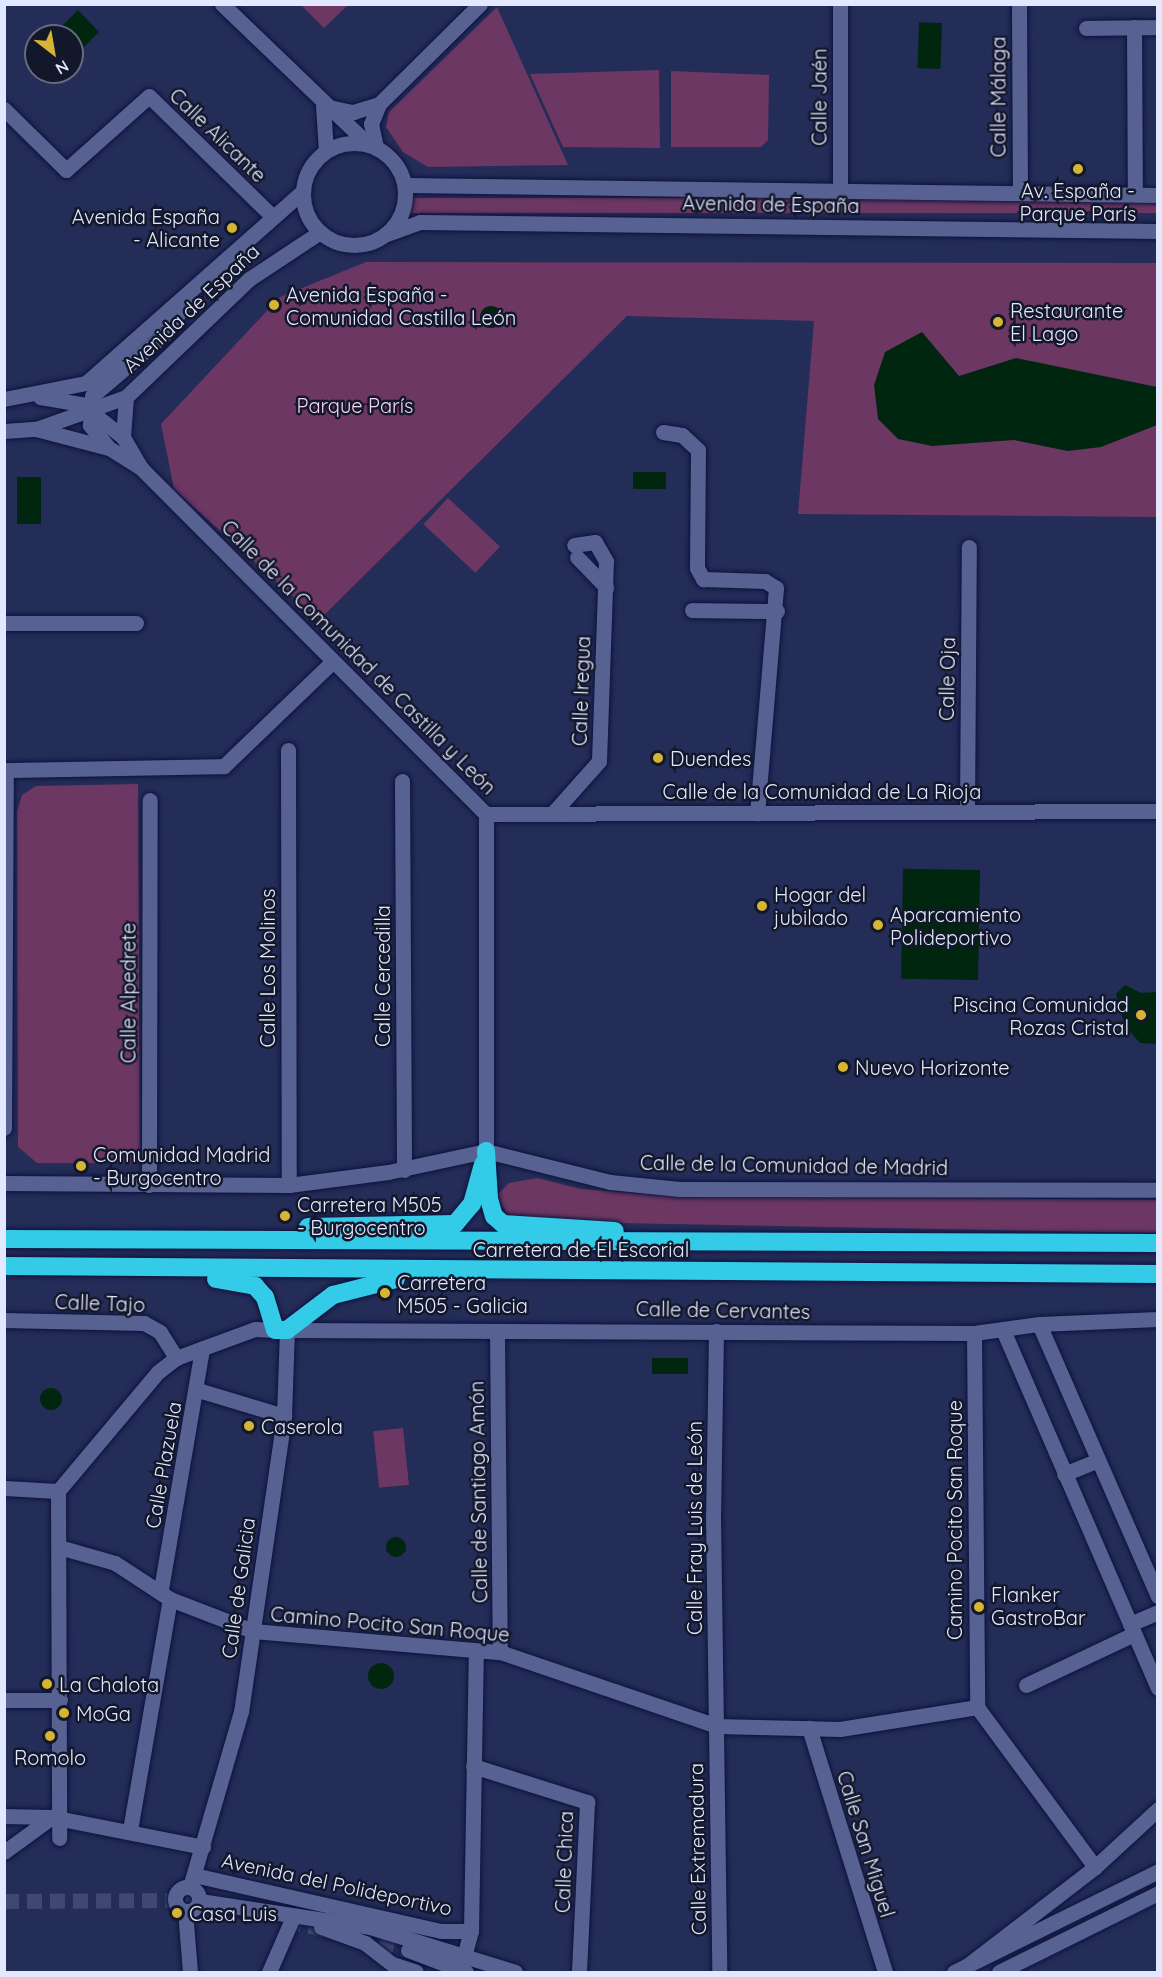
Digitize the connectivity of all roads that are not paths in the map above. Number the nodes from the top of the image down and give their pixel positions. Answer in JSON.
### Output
{"nodes":[{"id":1,"x":222,"y":4,"type":"edge"},
{"id":2,"x":480,"y":4,"type":"edge"},
{"id":3,"x":840,"y":4,"type":"edge"},
{"id":4,"x":1019,"y":4,"type":"edge"},
{"id":5,"x":1134,"y":27,"type":"junction"},
{"id":6,"x":1158,"y":27,"type":"edge"},
{"id":7,"x":1086,"y":28,"type":"dead end"},
{"id":8,"x":379,"y":104,"type":"junction"},
{"id":9,"x":323,"y":105,"type":"junction"},
{"id":10,"x":4,"y":109,"type":"edge"},
{"id":11,"x":372,"y":146,"type":"junction"},
{"id":12,"x":326,"y":151,"type":"junction"},
{"id":13,"x":406,"y":185,"type":"junction"},
{"id":14,"x":840,"y":190,"type":"junction"},
{"id":15,"x":1020,"y":190,"type":"junction"},
{"id":16,"x":303,"y":191,"type":"junction"},
{"id":17,"x":1135,"y":194,"type":"junction"},
{"id":18,"x":1158,"y":195,"type":"edge"},
{"id":19,"x":272,"y":216,"type":"junction"},
{"id":20,"x":1158,"y":231,"type":"edge"},
{"id":21,"x":320,"y":232,"type":"junction"},
{"id":22,"x":387,"y":234,"type":"junction"},
{"id":23,"x":193,"y":290,"type":"junction"},
{"id":24,"x":34,"y":396,"type":"junction"},
{"id":25,"x":126,"y":397,"type":"junction"},
{"id":26,"x":4,"y":399,"type":"edge"},
{"id":27,"x":91,"y":412,"type":"junction"},
{"id":28,"x":36,"y":429,"type":"junction"},
{"id":29,"x":4,"y":431,"type":"edge"},
{"id":30,"x":663,"y":432,"type":"dead end"},
{"id":31,"x":123,"y":437,"type":"junction"},
{"id":32,"x":109,"y":448,"type":"junction"},
{"id":33,"x":142,"y":470,"type":"junction"},
{"id":34,"x":969,"y":547,"type":"dead end"},
{"id":35,"x":606,"y":587,"type":"junction"},
{"id":36,"x":692,"y":610,"type":"dead end"},
{"id":37,"x":777,"y":611,"type":"junction"},
{"id":38,"x":4,"y":623,"type":"edge"},
{"id":39,"x":136,"y":623,"type":"dead end"},
{"id":40,"x":333,"y":661,"type":"junction"},
{"id":41,"x":288,"y":750,"type":"dead end"},
{"id":42,"x":5,"y":770,"type":"edge"},
{"id":43,"x":402,"y":781,"type":"dead end"},
{"id":44,"x":150,"y":800,"type":"dead end"},
{"id":45,"x":967,"y":811,"type":"junction"},
{"id":46,"x":1158,"y":811,"type":"edge"},
{"id":47,"x":757,"y":813,"type":"junction"},
{"id":48,"x":486,"y":814,"type":"junction"},
{"id":49,"x":552,"y":814,"type":"junction"},
{"id":50,"x":4,"y":1128,"type":"edge"},
{"id":51,"x":486,"y":1151,"type":"junction"},
{"id":52,"x":404,"y":1170,"type":"junction"},
{"id":53,"x":4,"y":1183,"type":"edge"},
{"id":54,"x":149,"y":1185,"type":"junction"},
{"id":55,"x":289,"y":1185,"type":"junction"},
{"id":56,"x":1158,"y":1190,"type":"edge"},
{"id":57,"x":4,"y":1239,"type":"edge"},
{"id":58,"x":122,"y":1239,"type":"junction"},
{"id":59,"x":848,"y":1241,"type":"junction"},
{"id":60,"x":1158,"y":1243,"type":"edge"},
{"id":61,"x":4,"y":1266,"type":"edge"},
{"id":62,"x":35,"y":1266,"type":"junction"},
{"id":63,"x":445,"y":1271,"type":"junction"},
{"id":64,"x":1158,"y":1274,"type":"edge"},
{"id":65,"x":1158,"y":1319,"type":"edge"},
{"id":66,"x":4,"y":1320,"type":"edge"},
{"id":67,"x":1039,"y":1324,"type":"junction"},
{"id":68,"x":281,"y":1330,"type":"junction"},
{"id":69,"x":1003,"y":1330,"type":"junction"},
{"id":70,"x":497,"y":1331,"type":"junction"},
{"id":71,"x":716,"y":1331,"type":"junction"},
{"id":72,"x":974,"y":1333,"type":"junction"},
{"id":73,"x":202,"y":1348,"type":"junction"},
{"id":74,"x":176,"y":1358,"type":"junction"},
{"id":75,"x":198,"y":1390,"type":"junction"},
{"id":76,"x":284,"y":1416,"type":"junction"},
{"id":77,"x":1097,"y":1461,"type":"junction"},
{"id":78,"x":1064,"y":1474,"type":"junction"},
{"id":79,"x":4,"y":1488,"type":"edge"},
{"id":80,"x":58,"y":1491,"type":"junction"},
{"id":81,"x":59,"y":1546,"type":"junction"},
{"id":82,"x":166,"y":1594,"type":"junction"},
{"id":83,"x":1158,"y":1596,"type":"edge"},
{"id":84,"x":1158,"y":1612,"type":"edge"},
{"id":85,"x":1132,"y":1629,"type":"junction"},
{"id":86,"x":253,"y":1631,"type":"junction"},
{"id":87,"x":476,"y":1651,"type":"junction"},
{"id":88,"x":500,"y":1652,"type":"junction"},
{"id":89,"x":1026,"y":1685,"type":"dead end"},
{"id":90,"x":1158,"y":1688,"type":"edge"},
{"id":91,"x":4,"y":1700,"type":"edge"},
{"id":92,"x":60,"y":1700,"type":"junction"},
{"id":93,"x":977,"y":1707,"type":"junction"},
{"id":94,"x":717,"y":1726,"type":"junction"},
{"id":95,"x":809,"y":1728,"type":"junction"},
{"id":96,"x":473,"y":1766,"type":"junction"},
{"id":97,"x":1158,"y":1809,"type":"edge"},
{"id":98,"x":4,"y":1816,"type":"edge"},
{"id":99,"x":56,"y":1817,"type":"junction"},
{"id":100,"x":130,"y":1830,"type":"junction"},
{"id":101,"x":59,"y":1839,"type":"dead end"},
{"id":102,"x":202,"y":1847,"type":"junction"},
{"id":103,"x":4,"y":1852,"type":"edge"},
{"id":104,"x":1095,"y":1867,"type":"junction"},
{"id":105,"x":1158,"y":1871,"type":"edge"},
{"id":106,"x":192,"y":1881,"type":"junction"},
{"id":107,"x":1158,"y":1893,"type":"edge"},
{"id":108,"x":200,"y":1901,"type":"junction"},
{"id":109,"x":185,"y":1911,"type":"junction"},
{"id":110,"x":292,"y":1917,"type":"junction"},
{"id":111,"x":471,"y":1931,"type":"junction"},
{"id":112,"x":408,"y":1950,"type":"tunnel mouth"},
{"id":113,"x":465,"y":1953,"type":"junction"},
{"id":114,"x":390,"y":1968,"type":"edge"},
{"id":115,"x":959,"y":1970,"type":"edge"},
{"id":116,"x":1007,"y":1971,"type":"edge"},
{"id":117,"x":190,"y":1972,"type":"edge"},
{"id":118,"x":269,"y":1972,"type":"edge"},
{"id":119,"x":416,"y":1972,"type":"edge"},
{"id":120,"x":466,"y":1972,"type":"edge"},
{"id":121,"x":516,"y":1972,"type":"edge"},
{"id":122,"x":579,"y":1972,"type":"edge"},
{"id":123,"x":719,"y":1972,"type":"edge"},
{"id":124,"x":885,"y":1972,"type":"edge"}],
"edges":[{"from":1,"to":9,"type":"street"},
{"from":2,"to":8,"type":"street"},
{"from":3,"to":14,"type":"street","name":"Calle Jaén"},
{"from":4,"to":15,"type":"street","name":"Calle Málaga"},
{"from":5,"to":6,"type":"street"},
{"from":5,"to":7,"type":"street"},
{"from":5,"to":17,"type":"street"},
{"from":8,"to":9,"type":"street"},
{"from":8,"to":11,"type":"street"},
{"from":9,"to":11,"type":"street"},
{"from":9,"to":12,"type":"street"},
{"from":10,"to":19,"type":"street","name":"Calle Alicante"},
{"from":11,"to":12,"type":"street"},
{"from":11,"to":13,"type":"street"},
{"from":12,"to":16,"type":"street"},
{"from":13,"to":14,"type":"street","name":"Avenida de España"},
{"from":13,"to":22,"type":"street"},
{"from":14,"to":15,"type":"street","name":"Avenida de España"},
{"from":15,"to":17,"type":"street","name":"Avenida de España"},
{"from":16,"to":19,"type":"street","name":"Avenida de España"},
{"from":16,"to":21,"type":"street"},
{"from":17,"to":18,"type":"street","name":"Avenida de España"},
{"from":19,"to":23,"type":"street","name":"Avenida de España"},
{"from":20,"to":22,"type":"street","name":"Avenida de España"},
{"from":21,"to":22,"type":"street"},
{"from":21,"to":25,"type":"street","name":"Avenida de España"},
{"from":23,"to":24,"type":"street","name":"Avenida de España"},
{"from":23,"to":27,"type":"street","name":"Avenida de España"},
{"from":24,"to":26,"type":"street","name":"Avenida de España"},
{"from":24,"to":27,"type":"street","name":"Avenida de España"},
{"from":25,"to":27,"type":"street","name":"Avenida de España"},
{"from":25,"to":31,"type":"street"},
{"from":27,"to":28,"type":"street","name":"Avenida de España"},
{"from":27,"to":31,"type":"street","name":"Calle de la Comunidad de Castilla y León"},
{"from":27,"to":32,"type":"street","name":"Calle de la Comunidad de Castilla y León"},
{"from":28,"to":29,"type":"street","name":"Avenida de España"},
{"from":28,"to":32,"type":"street","name":"Calle de la Comunidad de Castilla y León"},
{"from":30,"to":37,"type":"street"},
{"from":31,"to":33,"type":"street","name":"Calle de la Comunidad de Castilla y León"},
{"from":32,"to":33,"type":"street","name":"Calle de la Comunidad de Castilla y León"},
{"from":33,"to":40,"type":"street","name":"Calle de la Comunidad de Castilla y León"},
{"from":34,"to":45,"type":"street","name":"Calle Oja"},
{"from":35,"to":35,"type":"street","name":"Calle Iregua"},
{"from":35,"to":49,"type":"street","name":"Calle Iregua"},
{"from":36,"to":37,"type":"street"},
{"from":37,"to":47,"type":"street"},
{"from":38,"to":39,"type":"street"},
{"from":40,"to":42,"type":"street"},
{"from":40,"to":48,"type":"street","name":"Calle de la Comunidad de Castilla y León"},
{"from":41,"to":55,"type":"street","name":"Calle Los Molinos"},
{"from":42,"to":50,"type":"street"},
{"from":43,"to":52,"type":"street","name":"Calle Cercedilla"},
{"from":44,"to":54,"type":"street","name":"Calle Alpedrete"},
{"from":45,"to":46,"type":"street","name":"Calle de la Comunidad de La Rioja"},
{"from":45,"to":47,"type":"street","name":"Calle de la Comunidad de La Rioja"},
{"from":47,"to":49,"type":"street","name":"Calle de la Comunidad de La Rioja"},
{"from":48,"to":49,"type":"street","name":"Calle de la Comunidad de La Rioja"},
{"from":48,"to":51,"type":"street","name":"Calle de la Comunidad de Castilla y León"},
{"from":51,"to":52,"type":"street","name":"Calle de la Comunidad de Madrid"},
{"from":51,"to":56,"type":"street","name":"Calle de la Comunidad de Madrid"},
{"from":51,"to":58,"type":"highway"},
{"from":51,"to":59,"type":"highway"},
{"from":52,"to":55,"type":"street","name":"Calle de la Comunidad de Madrid"},
{"from":53,"to":54,"type":"street","name":"Calle de la Comunidad de Madrid"},
{"from":54,"to":55,"type":"street","name":"Calle de la Comunidad de Madrid"},
{"from":57,"to":58,"type":"highway","name":"Carretera de El Escorial"},
{"from":58,"to":59,"type":"highway","name":"Carretera de El Escorial"},
{"from":59,"to":60,"type":"highway","name":"Carretera de El Escorial"},
{"from":61,"to":62,"type":"highway","name":"Carretera de El Escorial"},
{"from":62,"to":63,"type":"highway","name":"Carretera de El Escorial"},
{"from":62,"to":68,"type":"highway"},
{"from":63,"to":64,"type":"highway","name":"Carretera de El Escorial"},
{"from":63,"to":68,"type":"highway"},
{"from":65,"to":67,"type":"street","name":"Calle de Cervantes"},
{"from":66,"to":74,"type":"street","name":"Calle Tajo"},
{"from":67,"to":69,"type":"street","name":"Calle de Cervantes"},
{"from":67,"to":77,"type":"street"},
{"from":68,"to":70,"type":"street","name":"Calle de Cervantes"},
{"from":68,"to":73,"type":"street","name":"Calle de Cervantes"},
{"from":68,"to":76,"type":"street","name":"Calle de Galicia"},
{"from":69,"to":72,"type":"street","name":"Calle de Cervantes"},
{"from":69,"to":78,"type":"street"},
{"from":70,"to":71,"type":"street","name":"Calle de Cervantes"},
{"from":70,"to":88,"type":"street","name":"Calle de Santiago Amón"},
{"from":71,"to":72,"type":"street","name":"Calle de Cervantes"},
{"from":71,"to":94,"type":"street","name":"Calle Fray Luis de León"},
{"from":72,"to":93,"type":"street","name":"Camino Pocito San Roque"},
{"from":73,"to":74,"type":"street","name":"Calle de Cervantes"},
{"from":73,"to":75,"type":"street","name":"Calle Plazuela"},
{"from":74,"to":80,"type":"street","name":"Calle de Cervantes"},
{"from":75,"to":76,"type":"street"},
{"from":75,"to":82,"type":"street","name":"Calle Plazuela"},
{"from":76,"to":86,"type":"street","name":"Calle de Galicia"},
{"from":77,"to":78,"type":"street"},
{"from":77,"to":83,"type":"street"},
{"from":78,"to":85,"type":"street"},
{"from":79,"to":80,"type":"street"},
{"from":80,"to":81,"type":"street"},
{"from":81,"to":82,"type":"street","name":"Camino Pocito San Roque"},
{"from":81,"to":92,"type":"street"},
{"from":82,"to":86,"type":"street","name":"Camino Pocito San Roque"},
{"from":82,"to":100,"type":"street","name":"Calle Plazuela"},
{"from":84,"to":85,"type":"street"},
{"from":85,"to":89,"type":"street"},
{"from":85,"to":90,"type":"street"},
{"from":86,"to":87,"type":"street","name":"Camino Pocito San Roque"},
{"from":86,"to":102,"type":"street","name":"Calle de Galicia"},
{"from":87,"to":88,"type":"street","name":"Camino Pocito San Roque"},
{"from":87,"to":96,"type":"street"},
{"from":88,"to":94,"type":"street","name":"Camino Pocito San Roque"},
{"from":91,"to":92,"type":"street"},
{"from":92,"to":99,"type":"street"},
{"from":93,"to":95,"type":"street","name":"Camino Pocito San Roque"},
{"from":93,"to":104,"type":"street"},
{"from":94,"to":95,"type":"street","name":"Camino Pocito San Roque"},
{"from":94,"to":123,"type":"street","name":"Calle Extremadura"},
{"from":95,"to":124,"type":"street","name":"Calle San Miguel"},
{"from":96,"to":111,"type":"street"},
{"from":96,"to":122,"type":"street","name":"Calle Chica"},
{"from":97,"to":104,"type":"street"},
{"from":98,"to":99,"type":"street"},
{"from":99,"to":100,"type":"street"},
{"from":99,"to":101,"type":"street"},
{"from":99,"to":103,"type":"street"},
{"from":100,"to":102,"type":"street"},
{"from":102,"to":106,"type":"street","name":"Calle de Galicia"},
{"from":104,"to":115,"type":"street"},
{"from":105,"to":115,"type":"street"},
{"from":106,"to":108,"type":"street"},
{"from":106,"to":109,"type":"street","name":"Calle de Galicia"},
{"from":106,"to":111,"type":"street","name":"Avenida del Polideportivo"},
{"from":107,"to":116,"type":"street"},
{"from":108,"to":109,"type":"street"},
{"from":108,"to":110,"type":"street","name":"Avenida del Polideportivo"},
{"from":109,"to":117,"type":"street"},
{"from":110,"to":113,"type":"street","name":"Avenida del Polideportivo"},
{"from":110,"to":114,"type":"street","name":"Avenida del Polideportivo"},
{"from":110,"to":118,"type":"street"},
{"from":111,"to":113,"type":"street"},
{"from":112,"to":120,"type":"street"},
{"from":113,"to":121,"type":"street","name":"Avenida del Polideportivo"},
{"from":114,"to":119,"type":"street","name":"Avenida del Polideportivo"}]}
